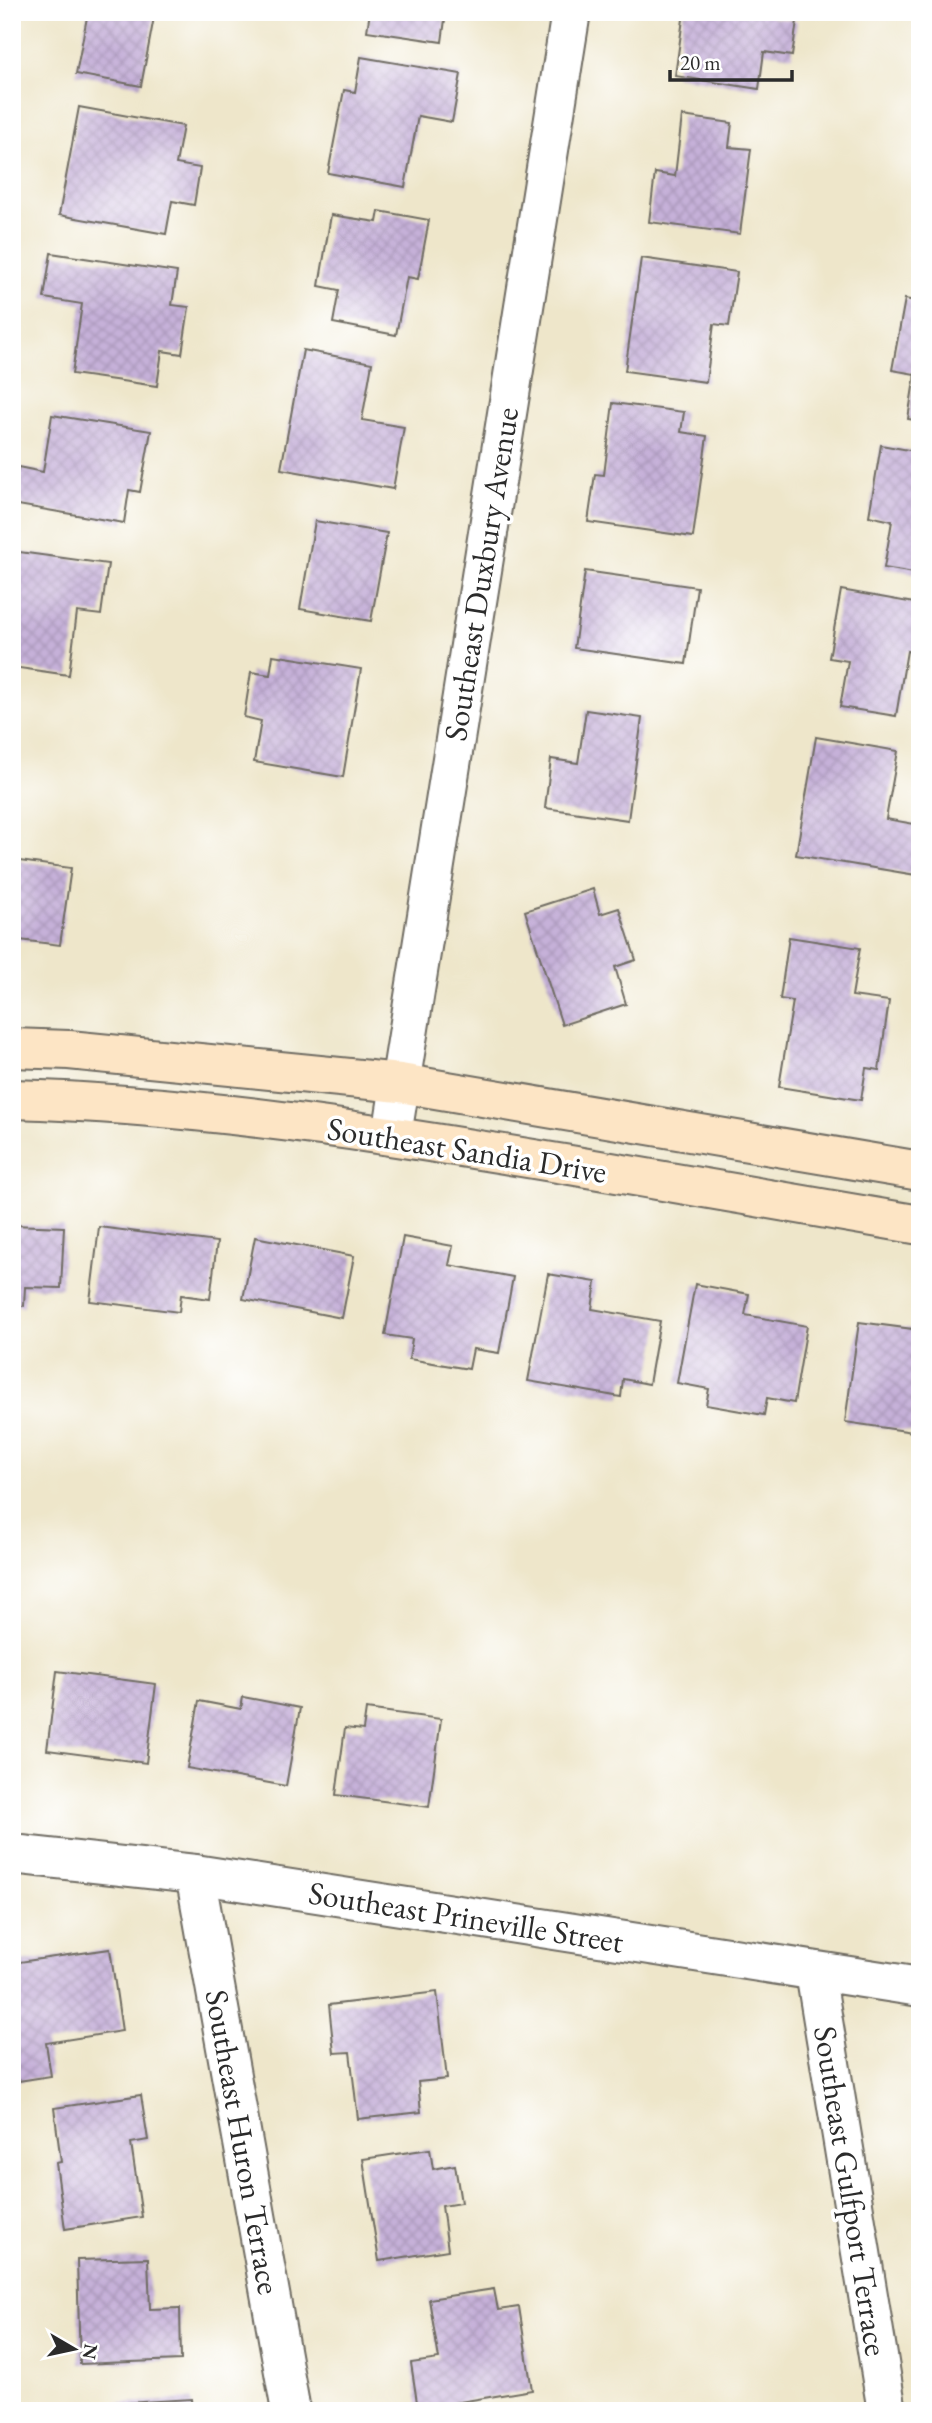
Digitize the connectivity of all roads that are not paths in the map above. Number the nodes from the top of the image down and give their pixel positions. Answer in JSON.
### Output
{"nodes":[{"id":1,"x":571,"y":12,"type":"edge"},
{"id":2,"x":12,"y":1048,"type":"edge"},
{"id":3,"x":400,"y":1083,"type":"junction"},
{"id":4,"x":12,"y":1099,"type":"edge"},
{"id":5,"x":392,"y":1135,"type":"junction"},
{"id":6,"x":920,"y":1171,"type":"edge"},
{"id":7,"x":920,"y":1224,"type":"edge"},
{"id":8,"x":12,"y":1854,"type":"edge"},
{"id":9,"x":195,"y":1874,"type":"junction"},
{"id":10,"x":815,"y":1972,"type":"junction"},
{"id":11,"x":920,"y":1987,"type":"edge"},
{"id":12,"x":291,"y":2411,"type":"edge"},
{"id":13,"x":887,"y":2411,"type":"edge"}],
"edges":[{"from":1,"to":3,"type":"street","name":"Southeast Duxbury Avenue"},
{"from":2,"to":3,"type":"street","name":"Southeast Sandia Drive"},
{"from":3,"to":5,"type":"street","name":"Southeast Duxbury Avenue"},
{"from":3,"to":6,"type":"street","name":"Southeast Sandia Drive"},
{"from":4,"to":5,"type":"street","name":"Southeast Sandia Drive"},
{"from":5,"to":7,"type":"street","name":"Southeast Sandia Drive"},
{"from":8,"to":9,"type":"street","name":"Southeast Prineville Street"},
{"from":9,"to":10,"type":"street","name":"Southeast Prineville Street"},
{"from":9,"to":12,"type":"street","name":"Southeast Huron Terrace"},
{"from":10,"to":11,"type":"street","name":"Southeast Prineville Street"},
{"from":10,"to":13,"type":"street","name":"Southeast Gulfport Terrace"}]}
